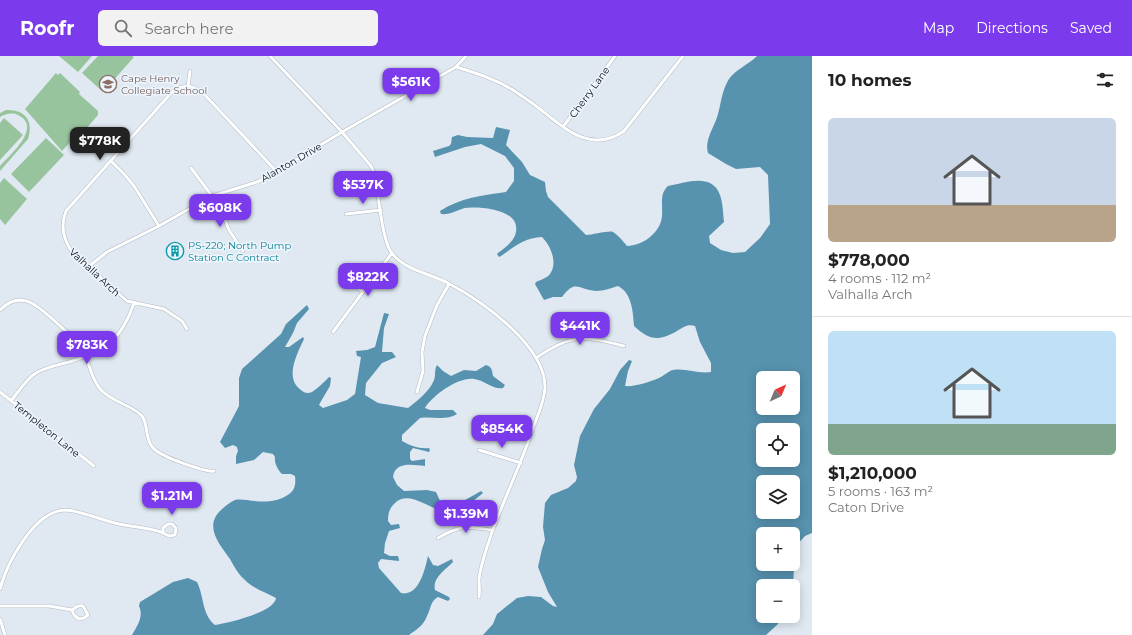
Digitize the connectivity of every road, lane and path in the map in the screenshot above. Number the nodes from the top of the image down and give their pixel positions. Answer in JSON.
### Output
{"nodes":[{"id":1,"x":270,"y":56,"type":"edge"},
{"id":2,"x":466,"y":56,"type":"edge"},
{"id":3,"x":615,"y":56,"type":"edge"},
{"id":4,"x":683,"y":56,"type":"edge"},
{"id":5,"x":456,"y":67,"type":"junction"},
{"id":6,"x":190,"y":71,"type":"dead end"},
{"id":7,"x":188,"y":86,"type":"junction"},
{"id":8,"x":563,"y":127,"type":"junction"},
{"id":9,"x":342,"y":132,"type":"junction"},
{"id":10,"x":110,"y":161,"type":"junction"},
{"id":11,"x":191,"y":168,"type":"dead end"},
{"id":12,"x":277,"y":172,"type":"junction"},
{"id":13,"x":212,"y":196,"type":"junction"},
{"id":14,"x":381,"y":210,"type":"junction"},
{"id":15,"x":346,"y":214,"type":"dead end"},
{"id":16,"x":159,"y":226,"type":"junction"},
{"id":17,"x":243,"y":251,"type":"dead end"},
{"id":18,"x":392,"y":253,"type":"junction"},
{"id":19,"x":88,"y":267,"type":"junction"},
{"id":20,"x":345,"y":275,"type":"dead end"},
{"id":21,"x":449,"y":284,"type":"junction"},
{"id":22,"x":363,"y":292,"type":"junction"},
{"id":23,"x":134,"y":303,"type":"junction"},
{"id":24,"x":0,"y":310,"type":"edge"},
{"id":25,"x":187,"y":328,"type":"dead end"},
{"id":26,"x":333,"y":332,"type":"dead end"},
{"id":27,"x":624,"y":346,"type":"dead end"},
{"id":28,"x":86,"y":357,"type":"junction"},
{"id":29,"x":536,"y":358,"type":"junction"},
{"id":30,"x":0,"y":392,"type":"edge"},
{"id":31,"x":417,"y":392,"type":"dead end"},
{"id":32,"x":11,"y":401,"type":"junction"},
{"id":33,"x":479,"y":450,"type":"dead end"},
{"id":34,"x":521,"y":463,"type":"junction"},
{"id":35,"x":94,"y":466,"type":"dead end"},
{"id":36,"x":214,"y":471,"type":"dead end"},
{"id":37,"x":493,"y":530,"type":"junction"},
{"id":38,"x":163,"y":533,"type":"junction"},
{"id":39,"x":438,"y":538,"type":"dead end"},
{"id":40,"x":0,"y":590,"type":"edge"},
{"id":41,"x":478,"y":597,"type":"dead end"},
{"id":42,"x":0,"y":606,"type":"edge"},
{"id":43,"x":72,"y":610,"type":"junction"},
{"id":44,"x":0,"y":619,"type":"edge"},
{"id":45,"x":4,"y":635,"type":"edge"}],
"edges":[{"from":1,"to":9,"type":"street"},
{"from":2,"to":5,"type":"street","name":"Alanton Drive"},
{"from":3,"to":8,"type":"street","name":"Cherry Lane"},
{"from":4,"to":8,"type":"street"},
{"from":5,"to":8,"type":"street"},
{"from":5,"to":9,"type":"street","name":"Alanton Drive"},
{"from":6,"to":7,"type":"street"},
{"from":7,"to":10,"type":"street","name":"Valhalla Arch"},
{"from":7,"to":12,"type":"street"},
{"from":9,"to":12,"type":"street","name":"Alanton Drive"},
{"from":9,"to":14,"type":"street"},
{"from":10,"to":16,"type":"street"},
{"from":10,"to":19,"type":"street","name":"Valhalla Arch"},
{"from":11,"to":13,"type":"street"},
{"from":12,"to":13,"type":"street","name":"Alanton Drive"},
{"from":13,"to":16,"type":"street","name":"Alanton Drive"},
{"from":13,"to":17,"type":"street"},
{"from":14,"to":15,"type":"street"},
{"from":14,"to":18,"type":"street"},
{"from":16,"to":19,"type":"street","name":"Alanton Drive"},
{"from":18,"to":21,"type":"street"},
{"from":18,"to":22,"type":"street"},
{"from":19,"to":23,"type":"street","name":"Valhalla Arch"},
{"from":20,"to":22,"type":"street"},
{"from":21,"to":29,"type":"street"},
{"from":21,"to":31,"type":"street"},
{"from":22,"to":26,"type":"street"},
{"from":23,"to":25,"type":"street","name":"Valhalla Arch"},
{"from":23,"to":28,"type":"street"},
{"from":24,"to":28,"type":"street"},
{"from":27,"to":29,"type":"street"},
{"from":28,"to":32,"type":"street"},
{"from":28,"to":36,"type":"street"},
{"from":29,"to":34,"type":"street"},
{"from":30,"to":32,"type":"street","name":"Templeton Lane"},
{"from":32,"to":35,"type":"street","name":"Templeton Lane"},
{"from":33,"to":34,"type":"street"},
{"from":34,"to":37,"type":"street"},
{"from":37,"to":39,"type":"street"},
{"from":37,"to":41,"type":"street"},
{"from":38,"to":38,"type":"street"},
{"from":38,"to":40,"type":"street"},
{"from":42,"to":43,"type":"street"},
{"from":43,"to":43,"type":"street"},
{"from":44,"to":45,"type":"street"}]}
